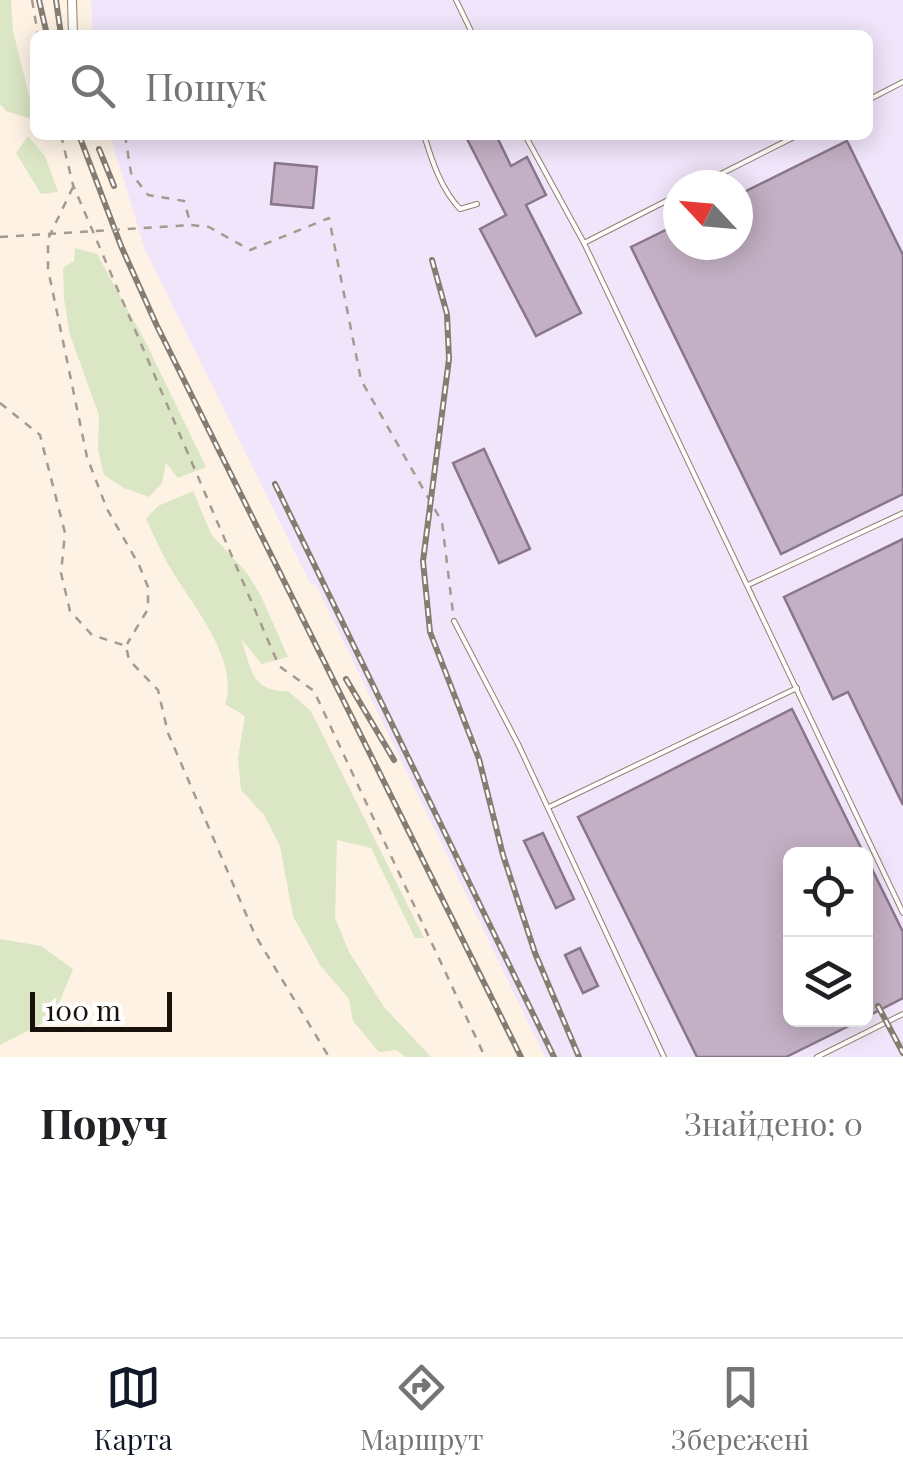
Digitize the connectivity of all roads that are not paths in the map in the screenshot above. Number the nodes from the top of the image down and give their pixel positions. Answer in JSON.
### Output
{"nodes":[{"id":1,"x":72,"y":0,"type":"edge"},
{"id":2,"x":456,"y":0,"type":"edge"},
{"id":3,"x":73,"y":30,"type":"edge"},
{"id":4,"x":471,"y":30,"type":"edge"},
{"id":5,"x":903,"y":82,"type":"edge"},
{"id":6,"x":873,"y":97,"type":"edge"},
{"id":7,"x":425,"y":140,"type":"edge"},
{"id":8,"x":529,"y":140,"type":"edge"},
{"id":9,"x":788,"y":140,"type":"edge"},
{"id":10,"x":729,"y":170,"type":"edge"},
{"id":11,"x":477,"y":204,"type":"dead end"},
{"id":12,"x":663,"y":204,"type":"edge"},
{"id":13,"x":584,"y":243,"type":"junction"},
{"id":14,"x":903,"y":513,"type":"edge"},
{"id":15,"x":748,"y":585,"type":"junction"},
{"id":16,"x":454,"y":621,"type":"road end"},
{"id":17,"x":797,"y":688,"type":"junction"},
{"id":18,"x":548,"y":808,"type":"junction"},
{"id":19,"x":903,"y":913,"type":"edge"},
{"id":20,"x":903,"y":1014,"type":"edge"},
{"id":21,"x":664,"y":1057,"type":"edge"},
{"id":22,"x":817,"y":1057,"type":"edge"}],
"edges":[{"from":1,"to":3,"type":"street"},
{"from":2,"to":4,"type":"lane"},
{"from":5,"to":6,"type":"lane"},
{"from":7,"to":11,"type":"lane"},
{"from":8,"to":13,"type":"lane"},
{"from":9,"to":10,"type":"lane"},
{"from":12,"to":13,"type":"lane"},
{"from":13,"to":15,"type":"lane"},
{"from":14,"to":15,"type":"lane"},
{"from":15,"to":17,"type":"lane"},
{"from":16,"to":18,"type":"lane"},
{"from":17,"to":18,"type":"lane"},
{"from":17,"to":19,"type":"lane"},
{"from":18,"to":21,"type":"lane"},
{"from":20,"to":22,"type":"lane"}]}
